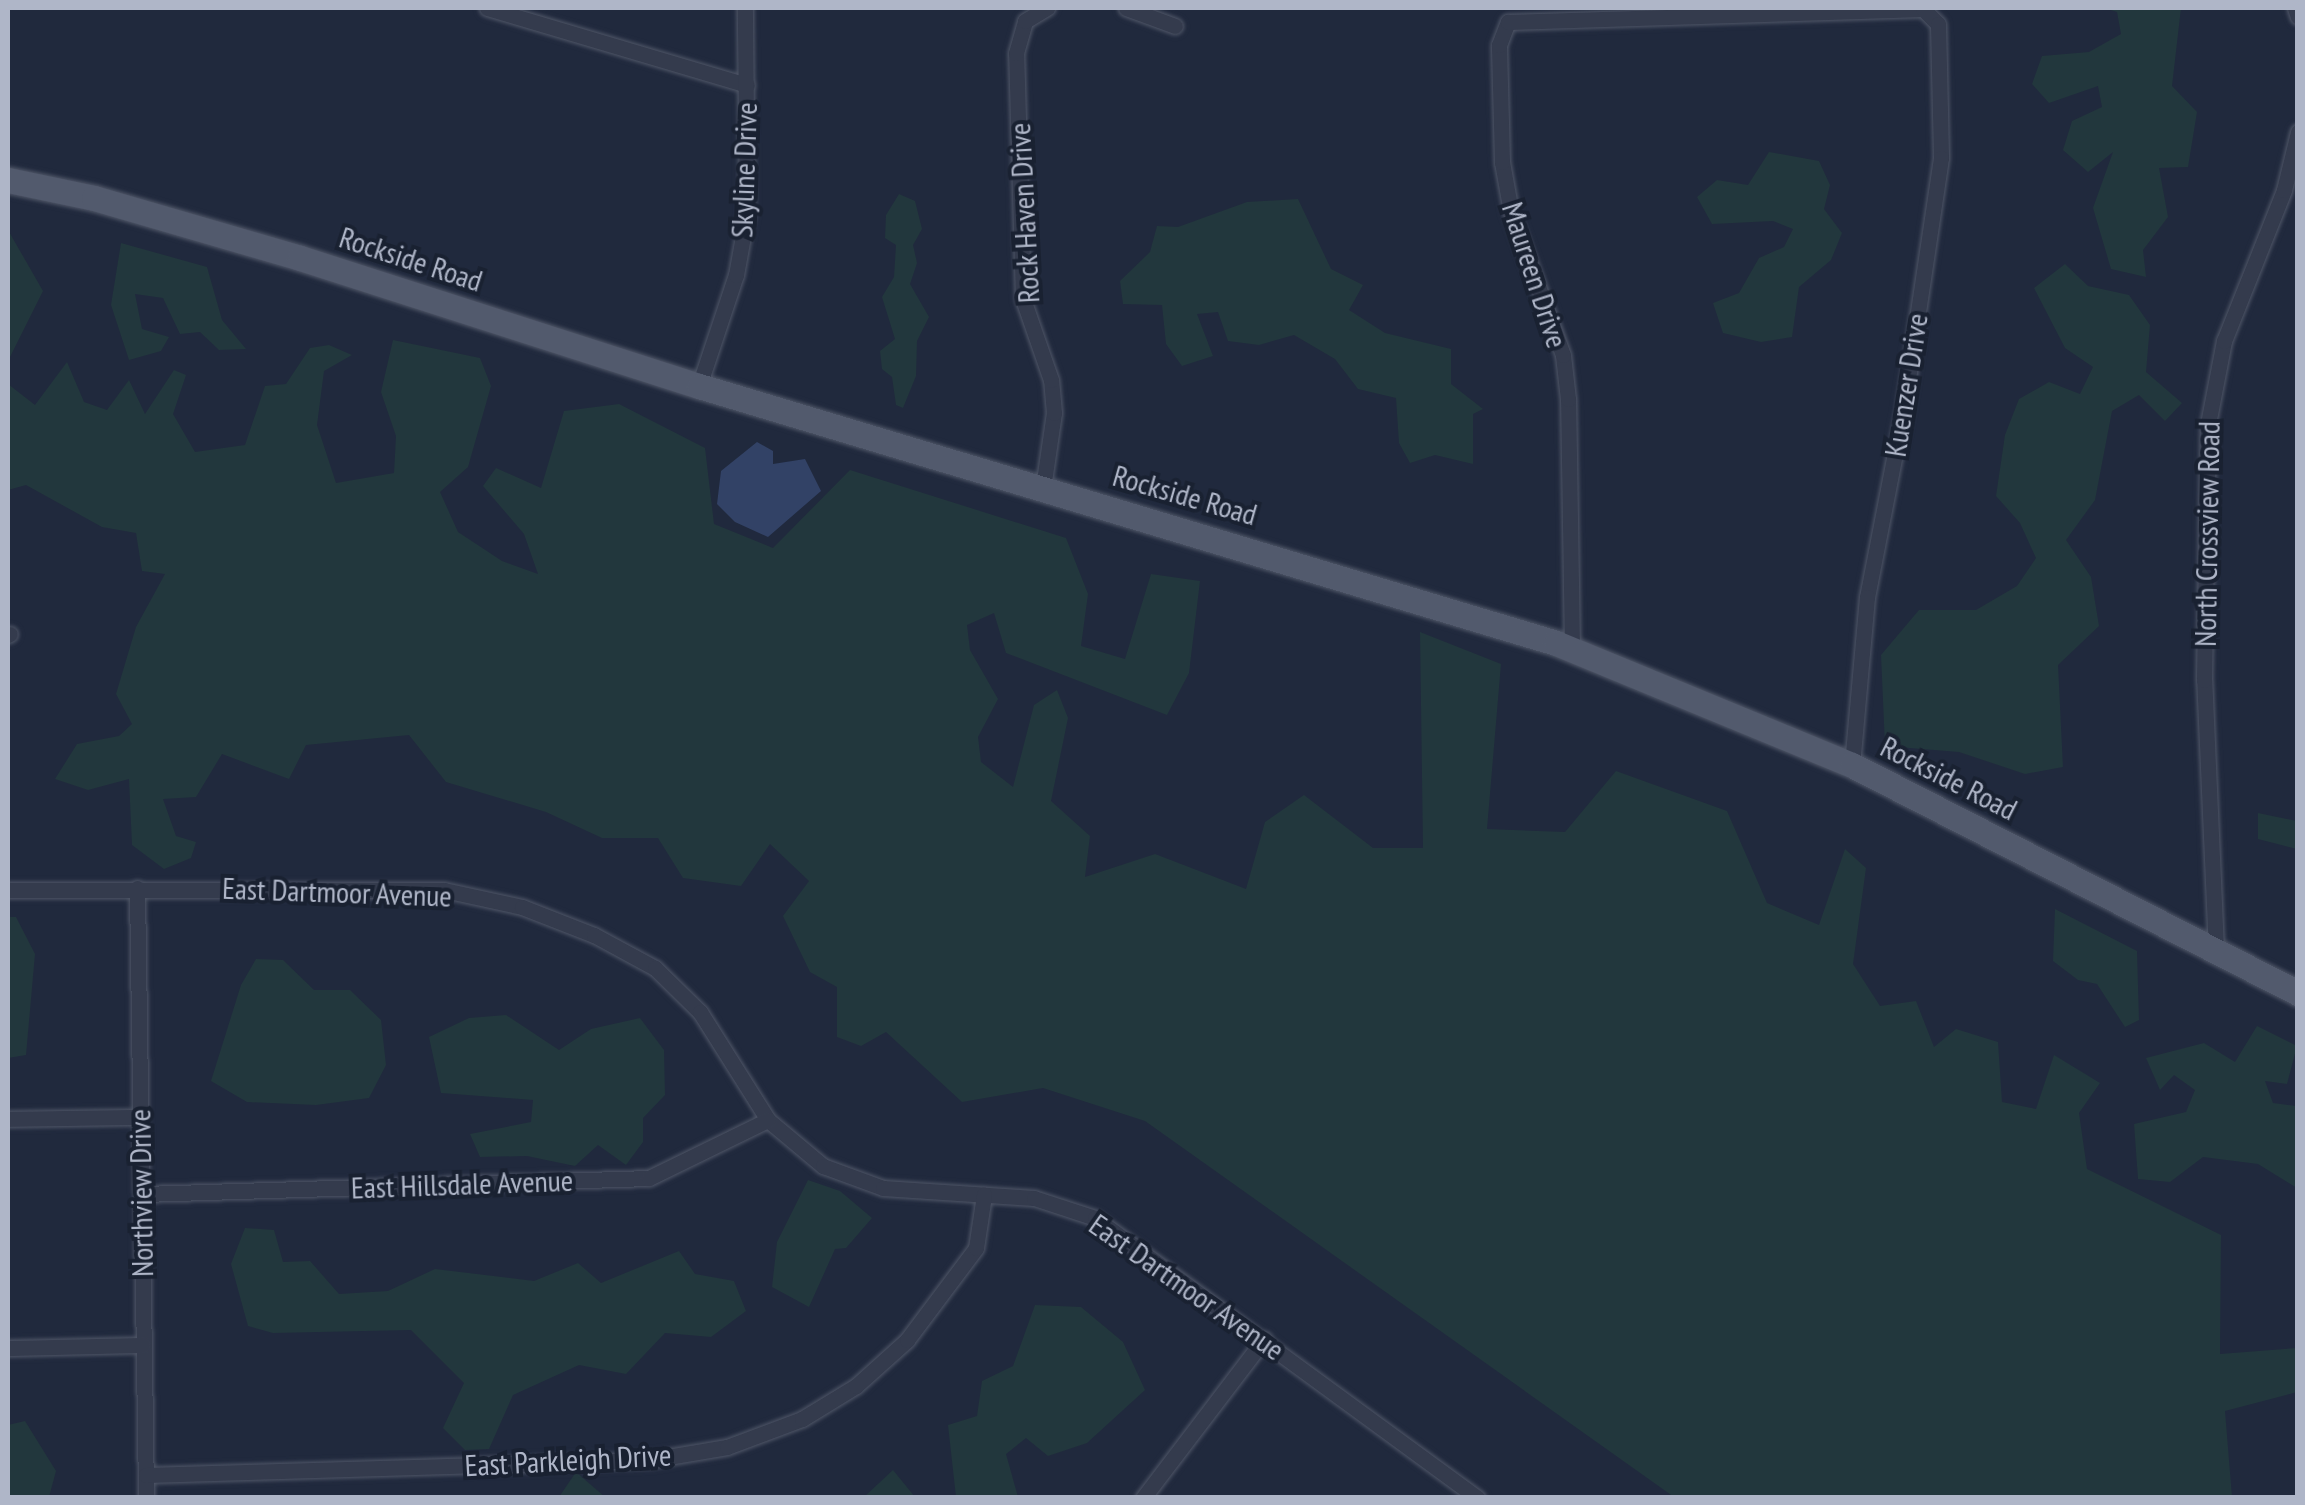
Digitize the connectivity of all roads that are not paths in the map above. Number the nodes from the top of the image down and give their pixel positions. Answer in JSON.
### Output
{"nodes":[{"id":1,"x":487,"y":8,"type":"edge"},
{"id":2,"x":745,"y":8,"type":"edge"},
{"id":3,"x":1047,"y":8,"type":"edge"},
{"id":4,"x":1126,"y":8,"type":"edge"},
{"id":5,"x":2296,"y":8,"type":"edge"},
{"id":6,"x":1923,"y":10,"type":"edge"},
{"id":7,"x":2298,"y":17,"type":"edge"},
{"id":8,"x":1175,"y":26,"type":"dead end"},
{"id":9,"x":746,"y":85,"type":"junction"},
{"id":10,"x":2298,"y":132,"type":"edge"},
{"id":11,"x":8,"y":180,"type":"edge"},
{"id":12,"x":700,"y":386,"type":"junction"},
{"id":13,"x":1043,"y":488,"type":"junction"},
{"id":14,"x":1572,"y":648,"type":"junction"},
{"id":15,"x":1852,"y":765,"type":"junction"},
{"id":16,"x":136,"y":888,"type":"junction"},
{"id":17,"x":8,"y":890,"type":"edge"},
{"id":18,"x":2216,"y":950,"type":"junction"},
{"id":19,"x":2298,"y":993,"type":"edge"},
{"id":20,"x":140,"y":1117,"type":"junction"},
{"id":21,"x":8,"y":1119,"type":"edge"},
{"id":22,"x":768,"y":1120,"type":"junction"},
{"id":23,"x":143,"y":1194,"type":"junction"},
{"id":24,"x":984,"y":1194,"type":"junction"},
{"id":25,"x":1264,"y":1338,"type":"junction"},
{"id":26,"x":143,"y":1345,"type":"junction"},
{"id":27,"x":8,"y":1348,"type":"edge"},
{"id":28,"x":146,"y":1475,"type":"junction"},
{"id":29,"x":146,"y":1498,"type":"edge"},
{"id":30,"x":1142,"y":1498,"type":"edge"},
{"id":31,"x":1478,"y":1498,"type":"edge"}],
"edges":[{"from":1,"to":9,"type":"street"},
{"from":2,"to":9,"type":"street","name":"Skyline Drive"},
{"from":3,"to":13,"type":"street","name":"Rock Haven Drive"},
{"from":4,"to":8,"type":"street"},
{"from":5,"to":7,"type":"street"},
{"from":6,"to":14,"type":"street","name":"Maureen Drive"},
{"from":6,"to":15,"type":"street","name":"Kuenzer Drive"},
{"from":9,"to":12,"type":"street","name":"Skyline Drive"},
{"from":10,"to":18,"type":"street","name":"North Crossview Road"},
{"from":11,"to":12,"type":"main road","name":"Rockside Road"},
{"from":12,"to":13,"type":"main road","name":"Rockside Road"},
{"from":13,"to":14,"type":"main road","name":"Rockside Road"},
{"from":14,"to":15,"type":"main road","name":"Rockside Road"},
{"from":15,"to":18,"type":"main road","name":"Rockside Road"},
{"from":16,"to":17,"type":"street","name":"East Dartmoor Avenue"},
{"from":16,"to":20,"type":"street","name":"Northview Drive"},
{"from":16,"to":22,"type":"street","name":"East Dartmoor Avenue"},
{"from":18,"to":19,"type":"main road","name":"Rockside Road"},
{"from":20,"to":21,"type":"street"},
{"from":20,"to":23,"type":"street","name":"Northview Drive"},
{"from":22,"to":23,"type":"street","name":"East Hillsdale Avenue"},
{"from":22,"to":24,"type":"street","name":"East Dartmoor Avenue"},
{"from":23,"to":26,"type":"street","name":"Northview Drive"},
{"from":24,"to":25,"type":"street","name":"East Dartmoor Avenue"},
{"from":24,"to":28,"type":"street","name":"East Parkleigh Drive"},
{"from":25,"to":30,"type":"street"},
{"from":25,"to":31,"type":"street","name":"East Dartmoor Avenue"},
{"from":26,"to":27,"type":"street"},
{"from":26,"to":28,"type":"street","name":"Northview Drive"},
{"from":28,"to":29,"type":"street","name":"Northview Drive"}]}
